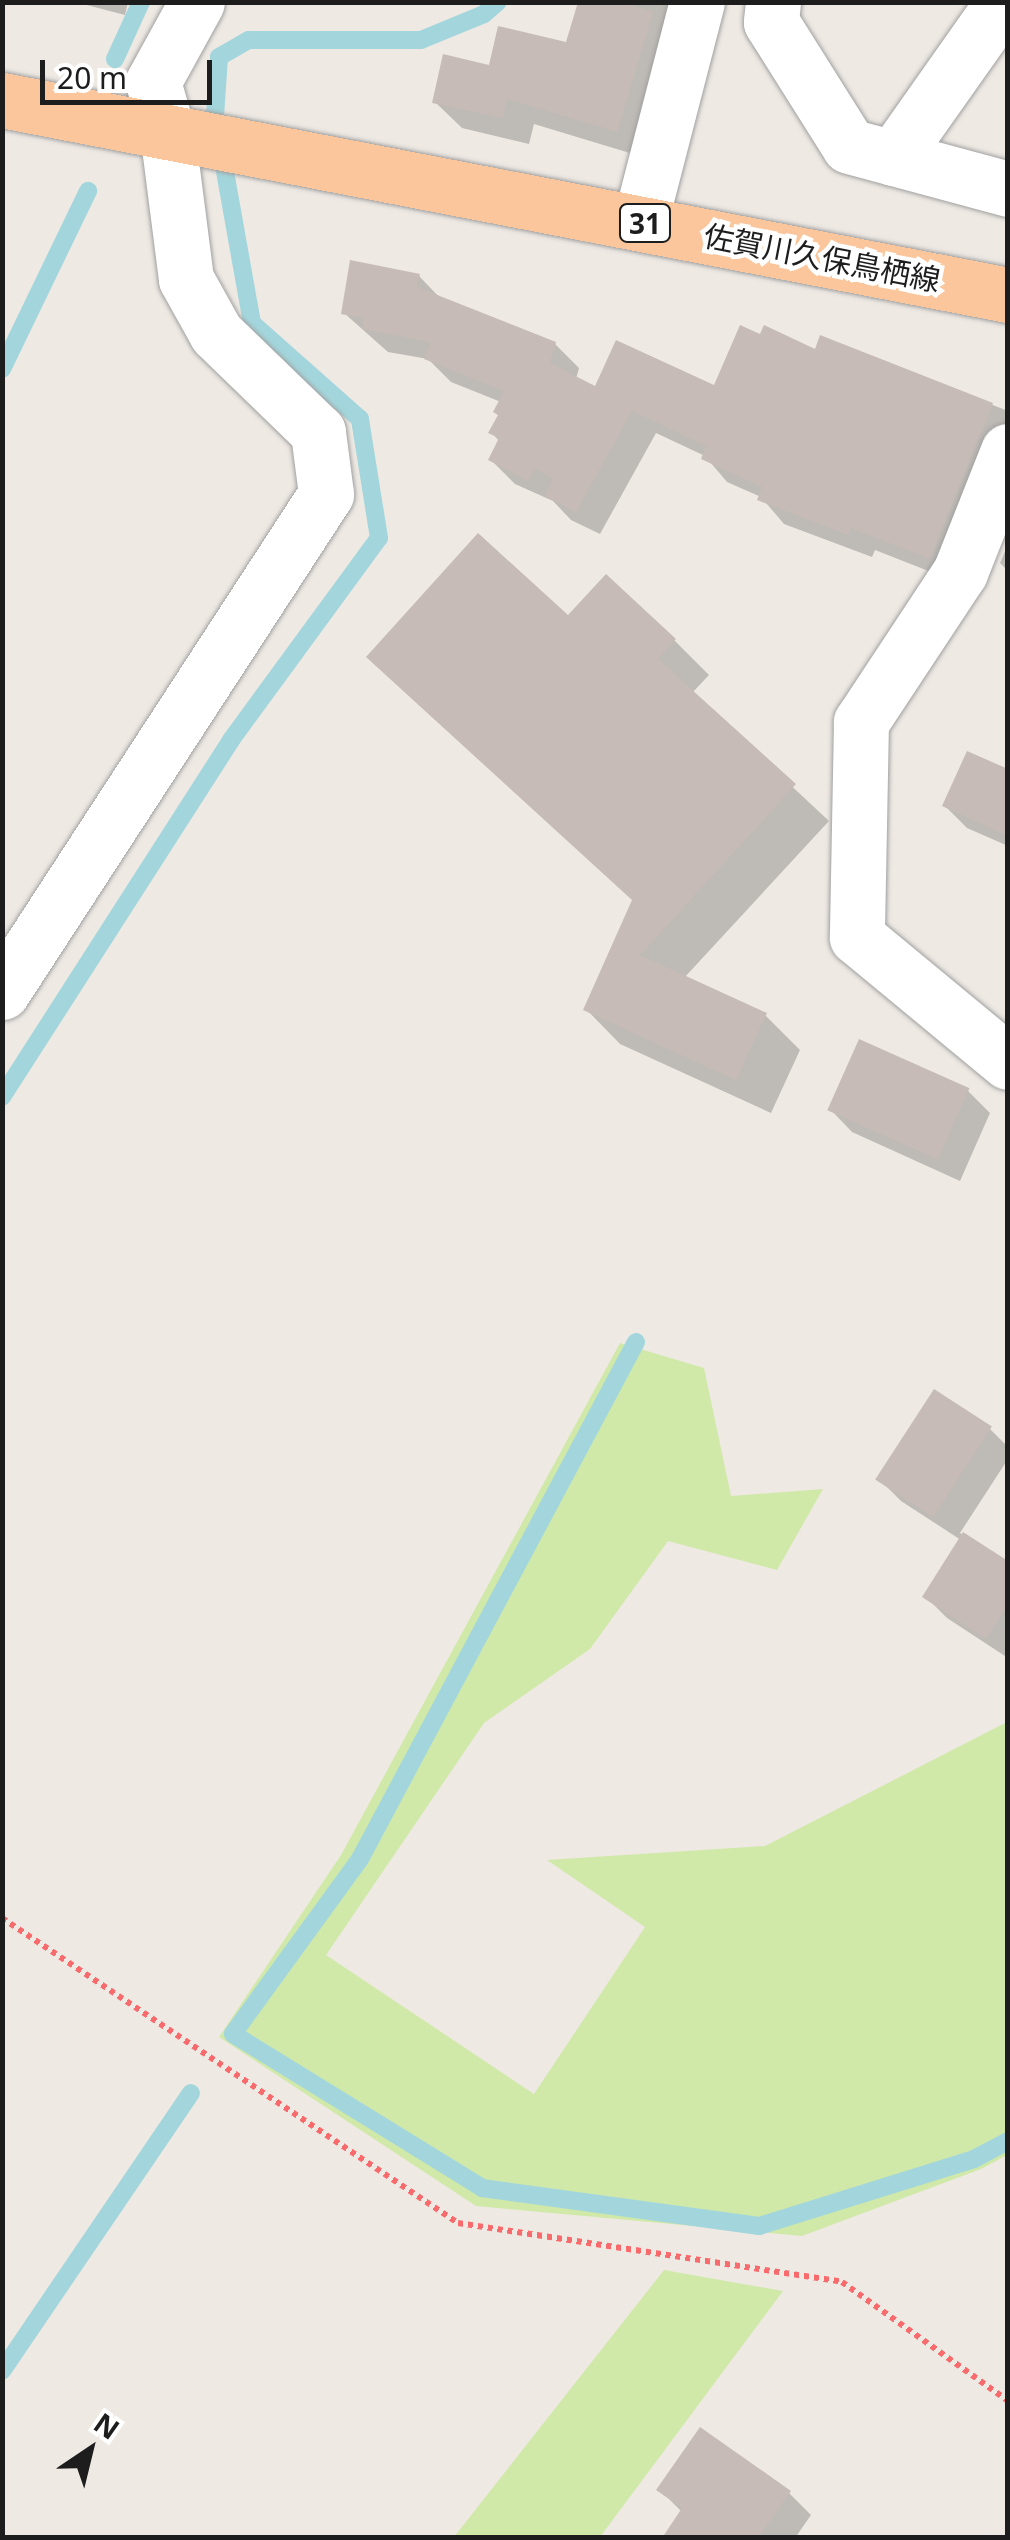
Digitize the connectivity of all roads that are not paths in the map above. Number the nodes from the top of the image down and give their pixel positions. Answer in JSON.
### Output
{"nodes":[{"id":1,"x":197,"y":2,"type":"edge"},
{"id":2,"x":697,"y":2,"type":"edge"},
{"id":3,"x":1002,"y":2,"type":"edge"},
{"id":4,"x":777,"y":9,"type":"edge"},
{"id":5,"x":2,"y":100,"type":"edge"},
{"id":6,"x":167,"y":130,"type":"junction"},
{"id":7,"x":892,"y":158,"type":"junction"},
{"id":8,"x":1008,"y":189,"type":"edge"},
{"id":9,"x":640,"y":222,"type":"junction"},
{"id":10,"x":1008,"y":294,"type":"edge"},
{"id":11,"x":1008,"y":450,"type":"edge"},
{"id":12,"x":2,"y":992,"type":"edge"},
{"id":13,"x":1008,"y":1062,"type":"edge"}],
"edges":[{"from":1,"to":6,"type":"street"},
{"from":2,"to":9,"type":"street"},
{"from":3,"to":7,"type":"street"},
{"from":4,"to":7,"type":"street"},
{"from":5,"to":6,"type":"main road","number":"31"},
{"from":6,"to":9,"type":"main road","name":"佐賀川久保鳥栖線","number":"31"},
{"from":6,"to":12,"type":"street"},
{"from":7,"to":8,"type":"street"},
{"from":9,"to":10,"type":"main road","name":"佐賀川久保鳥栖線","number":"31"},
{"from":11,"to":13,"type":"street"}]}
